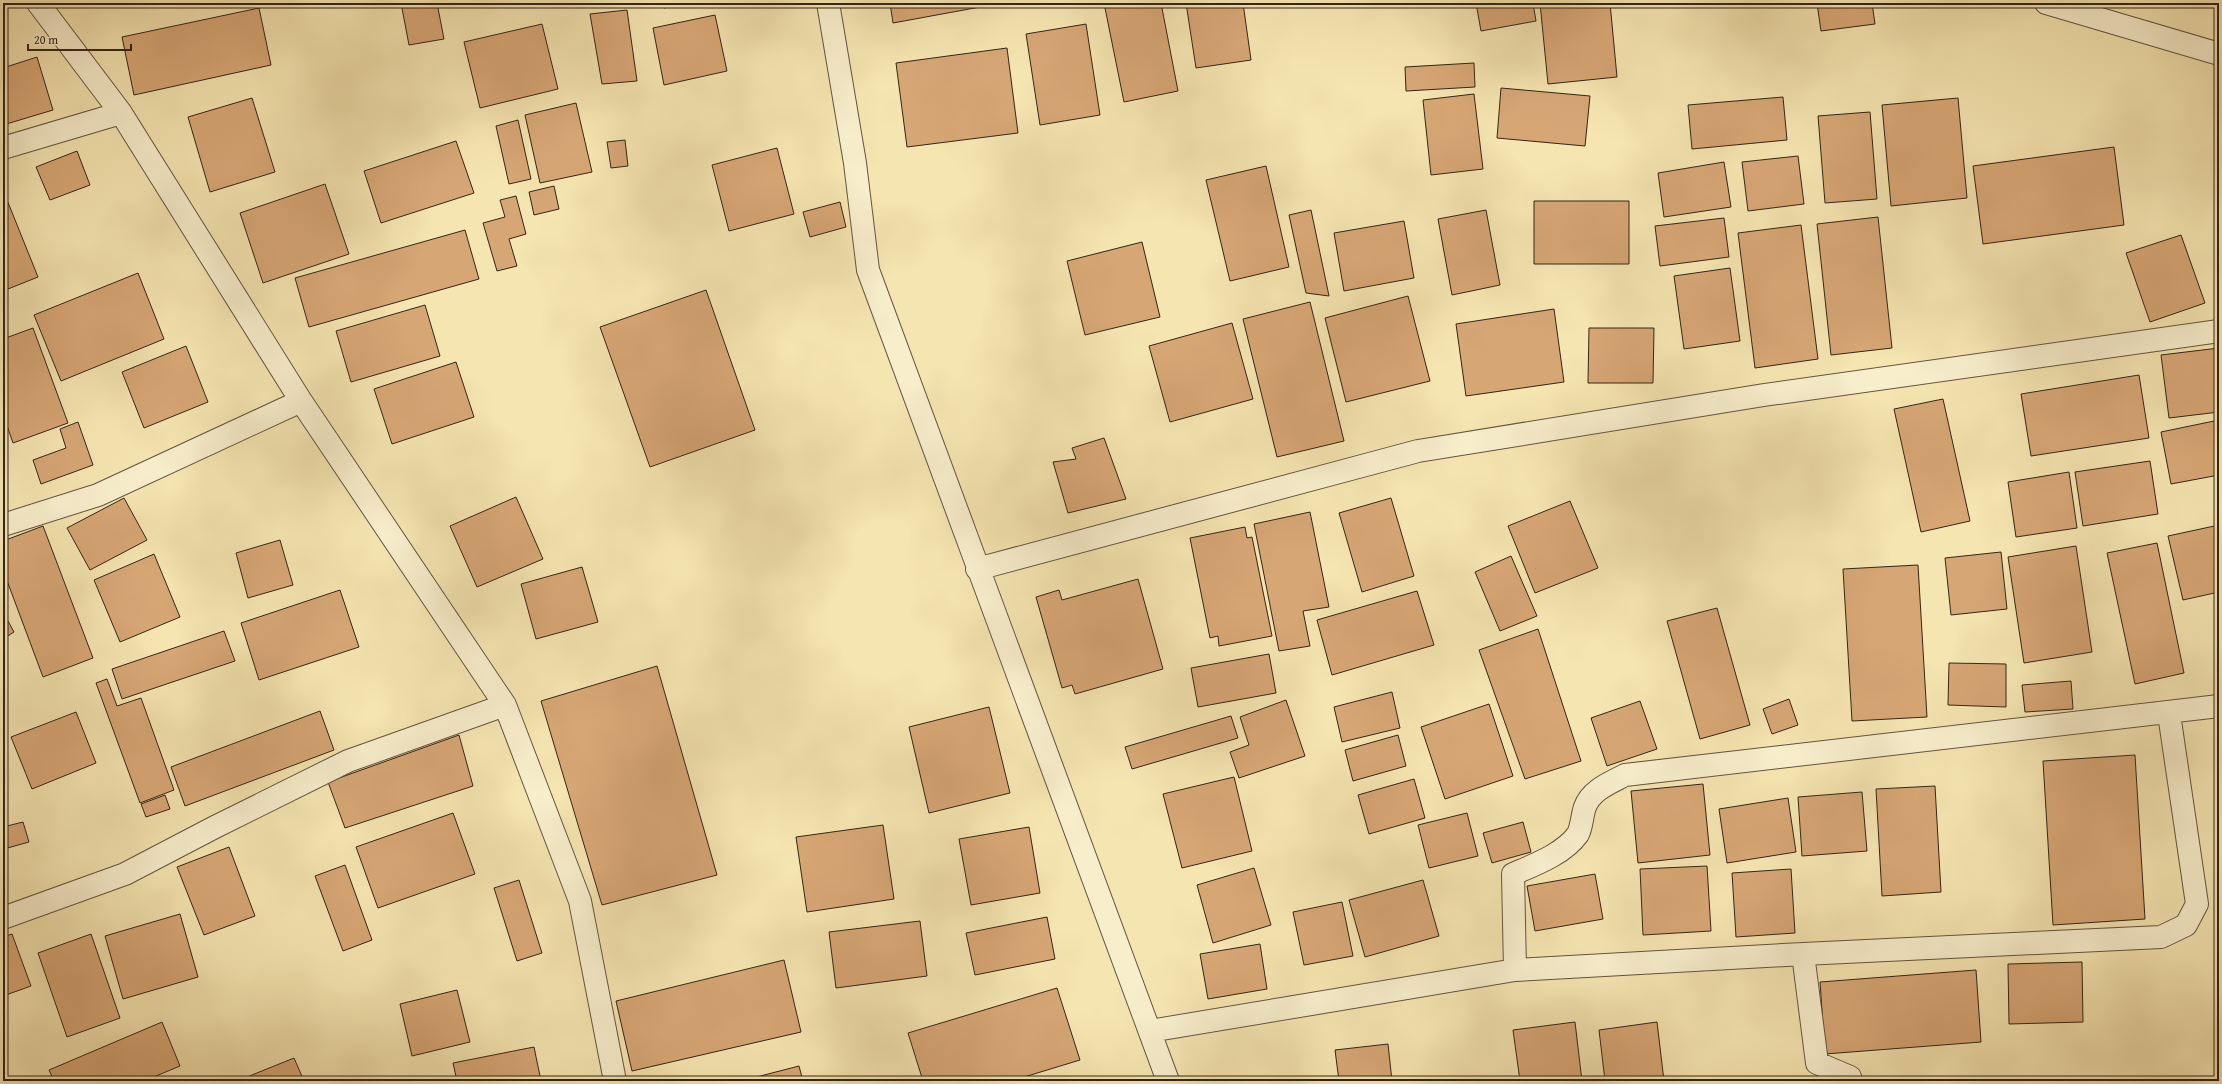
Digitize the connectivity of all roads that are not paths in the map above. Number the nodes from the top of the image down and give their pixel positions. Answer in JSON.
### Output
{"nodes":[{"id":1,"x":38,"y":3,"type":"edge"},
{"id":2,"x":828,"y":3,"type":"edge"},
{"id":3,"x":2046,"y":3,"type":"edge"},
{"id":4,"x":2219,"y":54,"type":"edge"},
{"id":5,"x":121,"y":113,"type":"junction"},
{"id":6,"x":3,"y":148,"type":"edge"},
{"id":7,"x":2219,"y":331,"type":"edge"},
{"id":8,"x":301,"y":401,"type":"junction"},
{"id":9,"x":3,"y":525,"type":"edge"},
{"id":10,"x":977,"y":569,"type":"junction"},
{"id":11,"x":505,"y":706,"type":"junction"},
{"id":12,"x":2219,"y":706,"type":"edge"},
{"id":13,"x":2169,"y":714,"type":"junction"},
{"id":14,"x":3,"y":918,"type":"edge"},
{"id":15,"x":1803,"y":954,"type":"junction"},
{"id":16,"x":1515,"y":970,"type":"junction"},
{"id":17,"x":1150,"y":1031,"type":"junction"},
{"id":18,"x":615,"y":1081,"type":"edge"},
{"id":19,"x":1168,"y":1081,"type":"edge"},
{"id":20,"x":1851,"y":1081,"type":"edge"}],
"edges":[{"from":1,"to":5,"type":"street"},
{"from":2,"to":10,"type":"street"},
{"from":3,"to":4,"type":"street"},
{"from":5,"to":6,"type":"street"},
{"from":5,"to":8,"type":"street"},
{"from":7,"to":10,"type":"street"},
{"from":8,"to":9,"type":"street"},
{"from":8,"to":11,"type":"street"},
{"from":10,"to":17,"type":"street"},
{"from":11,"to":14,"type":"street"},
{"from":11,"to":18,"type":"street"},
{"from":12,"to":13,"type":"street"},
{"from":13,"to":15,"type":"street"},
{"from":13,"to":16,"type":"street"},
{"from":15,"to":16,"type":"street"},
{"from":15,"to":20,"type":"street"},
{"from":16,"to":17,"type":"street"},
{"from":17,"to":19,"type":"street"}]}
